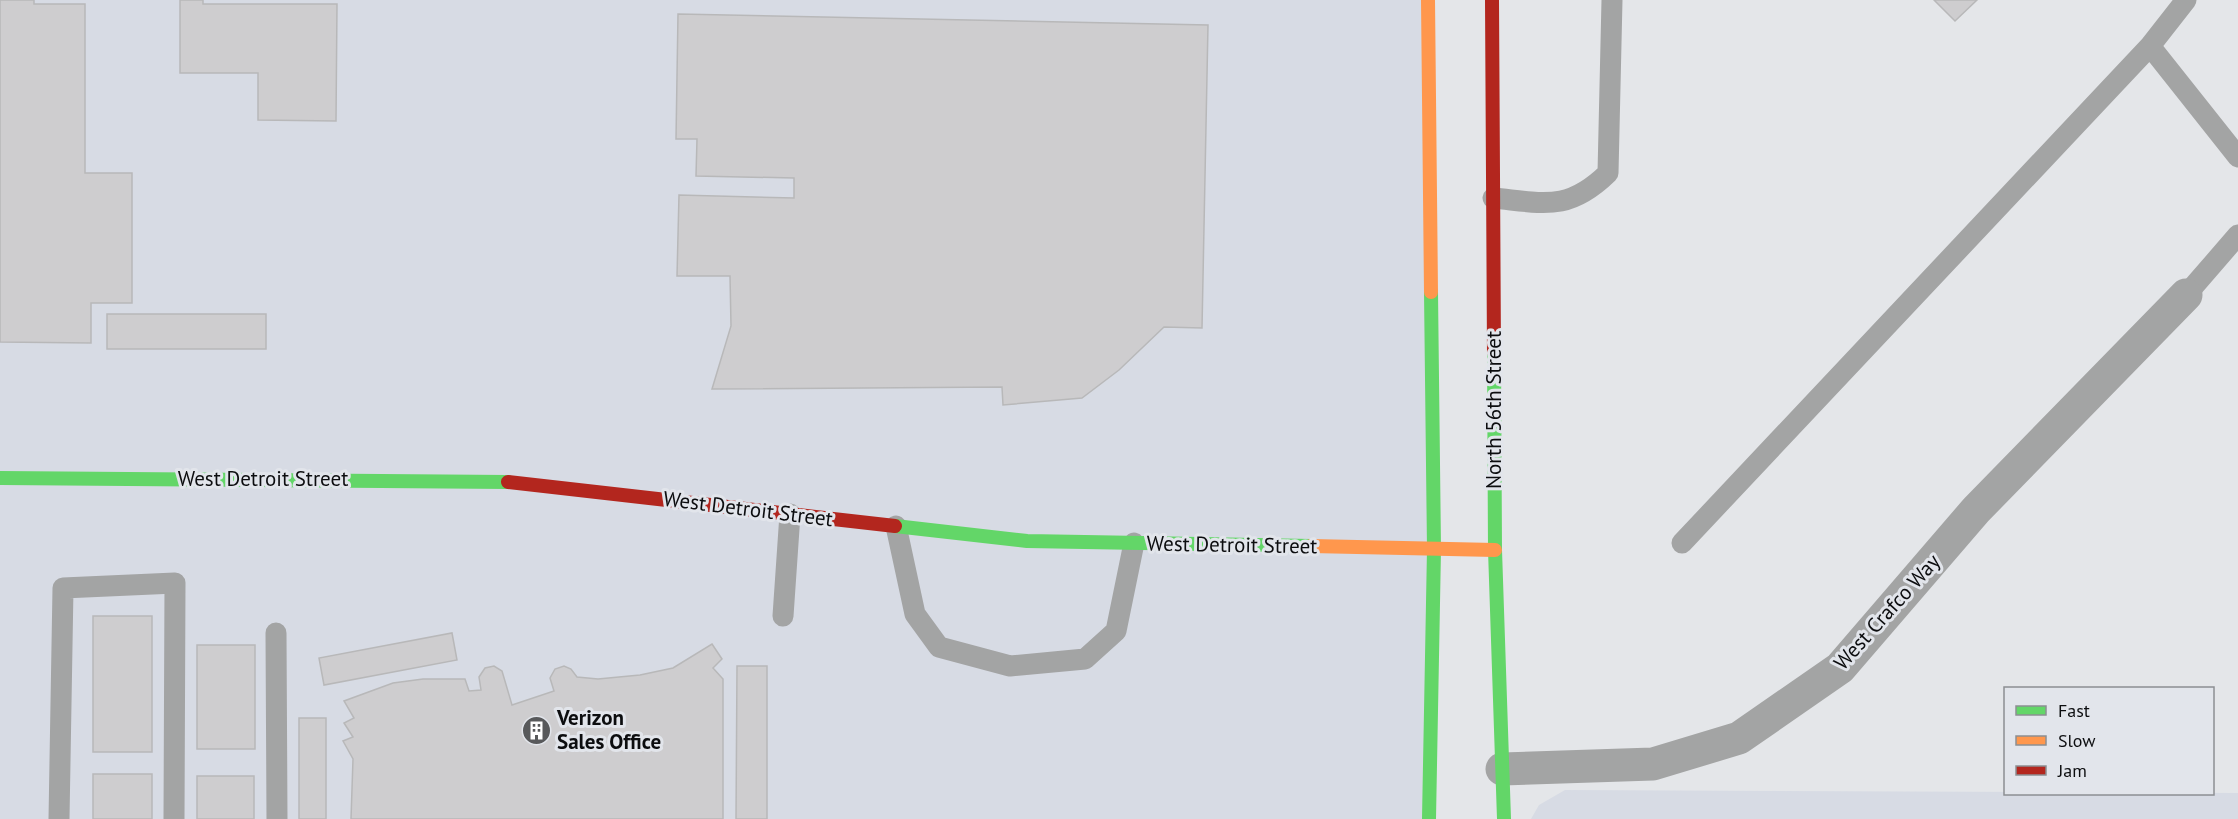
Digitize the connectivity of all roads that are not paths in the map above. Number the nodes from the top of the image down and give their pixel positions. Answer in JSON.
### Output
{"nodes":[{"id":1,"x":1428,"y":0,"type":"edge"},
{"id":2,"x":1492,"y":0,"type":"edge"},
{"id":3,"x":1612,"y":0,"type":"edge"},
{"id":4,"x":2186,"y":0,"type":"edge"},
{"id":5,"x":2150,"y":46,"type":"junction"},
{"id":6,"x":2238,"y":157,"type":"edge"},
{"id":7,"x":1493,"y":198,"type":"junction"},
{"id":8,"x":2238,"y":234,"type":"edge"},
{"id":9,"x":2186,"y":294,"type":"joint"},
{"id":10,"x":0,"y":478,"type":"edge"},
{"id":11,"x":790,"y":514,"type":"junction"},
{"id":12,"x":896,"y":526,"type":"junction"},
{"id":13,"x":1134,"y":543,"type":"junction"},
{"id":14,"x":1682,"y":543,"type":"dead end"},
{"id":15,"x":1434,"y":549,"type":"junction"},
{"id":16,"x":1495,"y":550,"type":"junction"},
{"id":17,"x":783,"y":616,"type":"dead end"},
{"id":18,"x":276,"y":633,"type":"dead end"},
{"id":19,"x":1502,"y":769,"type":"junction"},
{"id":20,"x":59,"y":819,"type":"edge"},
{"id":21,"x":174,"y":819,"type":"edge"},
{"id":22,"x":277,"y":819,"type":"edge"},
{"id":23,"x":1429,"y":819,"type":"edge"},
{"id":24,"x":1504,"y":819,"type":"edge"}],
"edges":[{"from":1,"to":15,"type":"main road"},
{"from":2,"to":7,"type":"main road","name":"North 56th Street"},
{"from":3,"to":7,"type":"lane"},
{"from":4,"to":5,"type":"lane"},
{"from":5,"to":6,"type":"lane"},
{"from":5,"to":14,"type":"lane"},
{"from":7,"to":16,"type":"main road","name":"North 56th Street"},
{"from":8,"to":9,"type":"lane"},
{"from":9,"to":19,"type":"street","name":"West Crafco Way"},
{"from":10,"to":11,"type":"main road","name":"West Detroit Street"},
{"from":11,"to":12,"type":"main road","name":"West Detroit Street"},
{"from":11,"to":17,"type":"lane"},
{"from":12,"to":13,"type":"main road","name":"West Detroit Street"},
{"from":12,"to":13,"type":"lane"},
{"from":13,"to":15,"type":"main road","name":"West Detroit Street"},
{"from":15,"to":16,"type":"main road","name":"West Detroit Street"},
{"from":15,"to":23,"type":"main road"},
{"from":16,"to":19,"type":"main road","name":"North 56th Street"},
{"from":18,"to":22,"type":"lane"},
{"from":19,"to":24,"type":"main road","name":"North 56th Street"},
{"from":20,"to":21,"type":"lane"}]}
